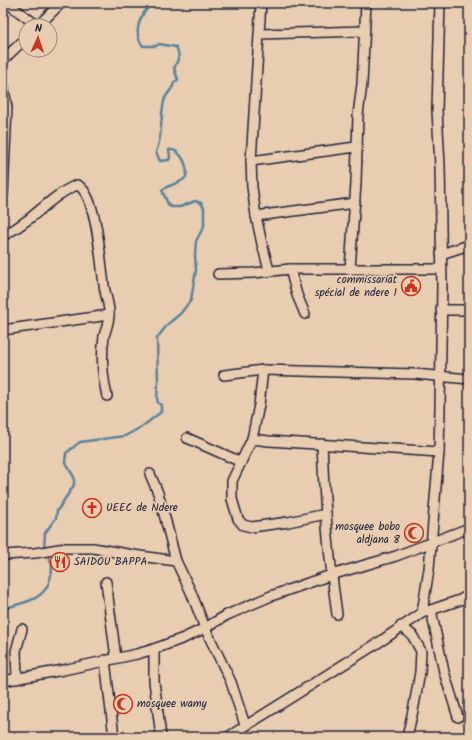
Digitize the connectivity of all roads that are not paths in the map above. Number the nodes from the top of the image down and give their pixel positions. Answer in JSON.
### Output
{"nodes":[{"id":1,"x":7,"y":3,"type":"edge"},
{"id":2,"x":61,"y":3,"type":"edge"},
{"id":3,"x":262,"y":3,"type":"edge"},
{"id":4,"x":366,"y":3,"type":"edge"},
{"id":5,"x":440,"y":3,"type":"edge"},
{"id":6,"x":27,"y":18,"type":"edge"},
{"id":7,"x":46,"y":18,"type":"edge"},
{"id":8,"x":364,"y":31,"type":"junction"},
{"id":9,"x":260,"y":34,"type":"junction"},
{"id":10,"x":18,"y":46,"type":"edge"},
{"id":11,"x":3,"y":60,"type":"edge"},
{"id":12,"x":3,"y":83,"type":"edge"},
{"id":13,"x":356,"y":147,"type":"junction"},
{"id":14,"x":251,"y":161,"type":"junction"},
{"id":15,"x":3,"y":189,"type":"edge"},
{"id":16,"x":354,"y":203,"type":"junction"},
{"id":17,"x":256,"y":216,"type":"junction"},
{"id":18,"x":3,"y":236,"type":"edge"},
{"id":19,"x":469,"y":245,"type":"edge"},
{"id":20,"x":442,"y":254,"type":"junction"},
{"id":21,"x":290,"y":269,"type":"junction"},
{"id":22,"x":350,"y":269,"type":"junction"},
{"id":23,"x":441,"y":269,"type":"junction"},
{"id":24,"x":269,"y":270,"type":"junction"},
{"id":25,"x":218,"y":274,"type":"dead end"},
{"id":26,"x":441,"y":310,"type":"junction"},
{"id":27,"x":469,"y":310,"type":"edge"},
{"id":28,"x":305,"y":314,"type":"dead end"},
{"id":29,"x":109,"y":315,"type":"junction"},
{"id":30,"x":3,"y":330,"type":"edge"},
{"id":31,"x":263,"y":370,"type":"junction"},
{"id":32,"x":224,"y":375,"type":"dead end"},
{"id":33,"x":441,"y":376,"type":"junction"},
{"id":34,"x":469,"y":379,"type":"edge"},
{"id":35,"x":107,"y":396,"type":"dead end"},
{"id":36,"x":188,"y":438,"type":"dead end"},
{"id":37,"x":252,"y":438,"type":"junction"},
{"id":38,"x":322,"y":444,"type":"junction"},
{"id":39,"x":439,"y":452,"type":"junction"},
{"id":40,"x":241,"y":462,"type":"junction"},
{"id":41,"x":150,"y":474,"type":"dead end"},
{"id":42,"x":326,"y":514,"type":"junction"},
{"id":43,"x":469,"y":528,"type":"edge"},
{"id":44,"x":431,"y":543,"type":"junction"},
{"id":45,"x":3,"y":555,"type":"edge"},
{"id":46,"x":176,"y":561,"type":"junction"},
{"id":47,"x":331,"y":575,"type":"junction"},
{"id":48,"x":106,"y":582,"type":"dead end"},
{"id":49,"x":469,"y":595,"type":"edge"},
{"id":50,"x":431,"y":610,"type":"junction"},
{"id":51,"x":422,"y":613,"type":"junction"},
{"id":52,"x":337,"y":614,"type":"dead end"},
{"id":53,"x":401,"y":626,"type":"junction"},
{"id":54,"x":205,"y":628,"type":"junction"},
{"id":55,"x":22,"y":629,"type":"dead end"},
{"id":56,"x":154,"y":649,"type":"junction"},
{"id":57,"x":116,"y":658,"type":"junction"},
{"id":58,"x":105,"y":660,"type":"junction"},
{"id":59,"x":17,"y":679,"type":"junction"},
{"id":60,"x":3,"y":681,"type":"edge"},
{"id":61,"x":458,"y":717,"type":"dead end"},
{"id":62,"x":246,"y":725,"type":"junction"},
{"id":63,"x":114,"y":737,"type":"edge"},
{"id":64,"x":161,"y":737,"type":"edge"},
{"id":65,"x":228,"y":737,"type":"edge"},
{"id":66,"x":407,"y":737,"type":"edge"}],
"edges":[{"from":1,"to":6,"type":"street"},
{"from":2,"to":7,"type":"street"},
{"from":3,"to":9,"type":"street"},
{"from":4,"to":8,"type":"street"},
{"from":5,"to":20,"type":"street"},
{"from":8,"to":9,"type":"street"},
{"from":8,"to":13,"type":"street"},
{"from":9,"to":14,"type":"street"},
{"from":10,"to":11,"type":"street"},
{"from":12,"to":15,"type":"street"},
{"from":13,"to":14,"type":"street"},
{"from":13,"to":16,"type":"street"},
{"from":14,"to":17,"type":"street"},
{"from":16,"to":17,"type":"street"},
{"from":16,"to":22,"type":"street"},
{"from":17,"to":24,"type":"street"},
{"from":18,"to":29,"type":"street"},
{"from":19,"to":20,"type":"street"},
{"from":20,"to":23,"type":"street"},
{"from":21,"to":22,"type":"street"},
{"from":21,"to":24,"type":"street"},
{"from":21,"to":28,"type":"street"},
{"from":22,"to":23,"type":"street"},
{"from":23,"to":26,"type":"street"},
{"from":24,"to":25,"type":"street"},
{"from":26,"to":27,"type":"street"},
{"from":26,"to":33,"type":"street"},
{"from":29,"to":30,"type":"street"},
{"from":29,"to":35,"type":"street"},
{"from":31,"to":32,"type":"street"},
{"from":31,"to":33,"type":"street"},
{"from":31,"to":37,"type":"street"},
{"from":33,"to":34,"type":"street"},
{"from":33,"to":39,"type":"street"},
{"from":36,"to":40,"type":"street"},
{"from":37,"to":38,"type":"street"},
{"from":37,"to":40,"type":"street"},
{"from":38,"to":39,"type":"street"},
{"from":38,"to":42,"type":"street"},
{"from":39,"to":44,"type":"street"},
{"from":40,"to":42,"type":"street"},
{"from":41,"to":46,"type":"street"},
{"from":42,"to":47,"type":"street"},
{"from":43,"to":44,"type":"street"},
{"from":44,"to":47,"type":"street"},
{"from":44,"to":51,"type":"street"},
{"from":45,"to":46,"type":"street"},
{"from":46,"to":54,"type":"street"},
{"from":47,"to":52,"type":"street"},
{"from":47,"to":54,"type":"street"},
{"from":48,"to":57,"type":"street"},
{"from":49,"to":50,"type":"street"},
{"from":50,"to":51,"type":"street"},
{"from":50,"to":61,"type":"street"},
{"from":51,"to":53,"type":"street"},
{"from":53,"to":62,"type":"street"},
{"from":53,"to":66,"type":"street"},
{"from":54,"to":56,"type":"street"},
{"from":54,"to":62,"type":"street"},
{"from":55,"to":59,"type":"street"},
{"from":56,"to":57,"type":"street"},
{"from":56,"to":64,"type":"street"},
{"from":57,"to":58,"type":"street"},
{"from":58,"to":59,"type":"street"},
{"from":58,"to":63,"type":"street"},
{"from":59,"to":60,"type":"street"},
{"from":62,"to":65,"type":"street"}]}
